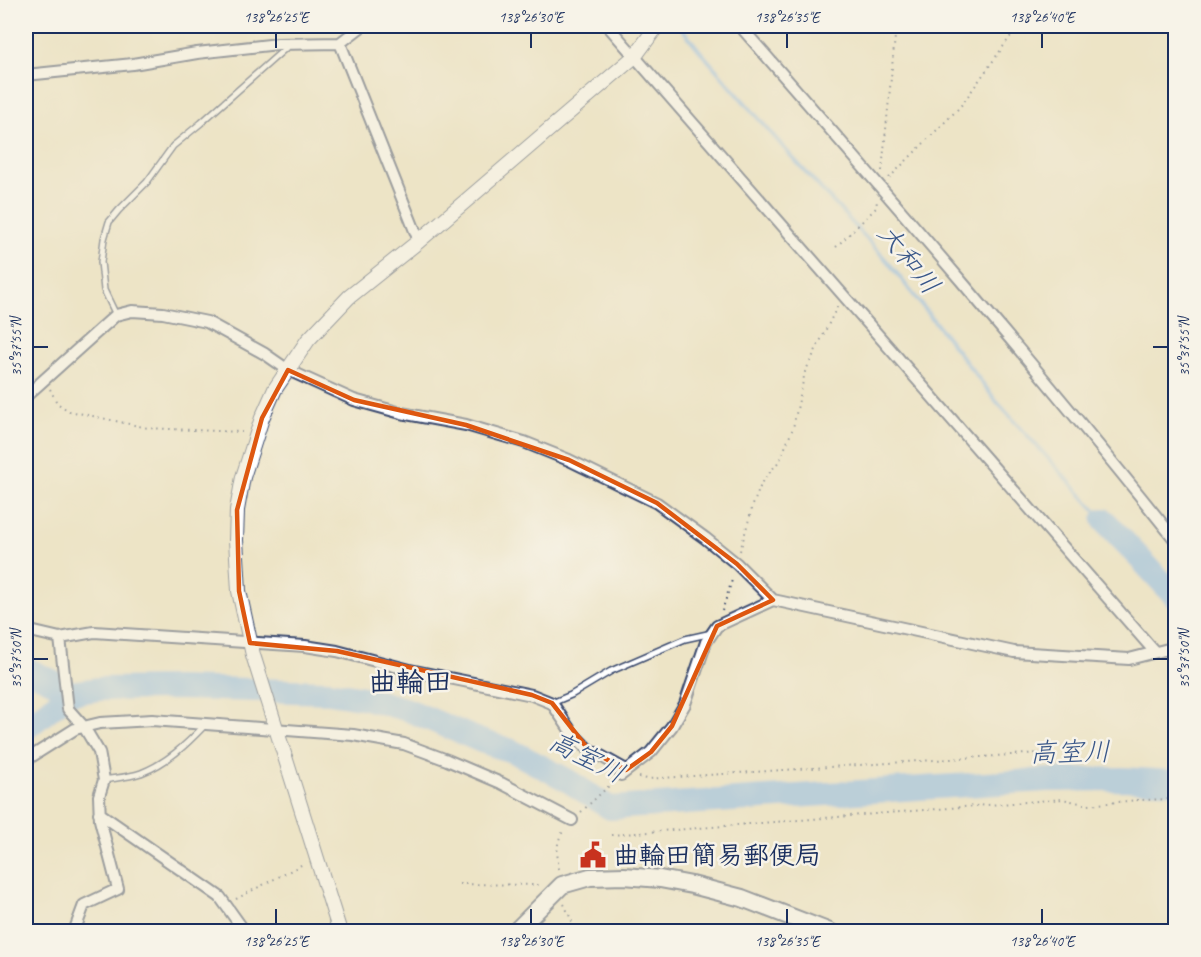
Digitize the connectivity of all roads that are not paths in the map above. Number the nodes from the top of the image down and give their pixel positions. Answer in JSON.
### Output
{"nodes":[{"id":1,"x":362,"y":26,"type":"edge"},
{"id":2,"x":608,"y":26,"type":"edge"},
{"id":3,"x":657,"y":26,"type":"edge"},
{"id":4,"x":740,"y":26,"type":"edge"},
{"id":5,"x":340,"y":43,"type":"junction"},
{"id":6,"x":290,"y":44,"type":"junction"},
{"id":7,"x":638,"y":51,"type":"junction"},
{"id":8,"x":26,"y":75,"type":"edge"},
{"id":9,"x":419,"y":241,"type":"junction"},
{"id":10,"x":116,"y":315,"type":"junction"},
{"id":11,"x":288,"y":370,"type":"junction"},
{"id":12,"x":26,"y":396,"type":"edge"},
{"id":13,"x":1176,"y":541,"type":"edge"},
{"id":14,"x":773,"y":600,"type":"junction"},
{"id":15,"x":715,"y":629,"type":"junction"},
{"id":16,"x":26,"y":630,"type":"edge"},
{"id":17,"x":60,"y":638,"type":"junction"},
{"id":18,"x":1176,"y":647,"type":"edge"},
{"id":19,"x":251,"y":649,"type":"junction"},
{"id":20,"x":1158,"y":652,"type":"junction"},
{"id":21,"x":552,"y":703,"type":"junction"},
{"id":22,"x":206,"y":723,"type":"junction"},
{"id":23,"x":275,"y":726,"type":"junction"},
{"id":24,"x":84,"y":727,"type":"junction"},
{"id":25,"x":26,"y":760,"type":"edge"},
{"id":26,"x":104,"y":780,"type":"junction"},
{"id":27,"x":99,"y":813,"type":"junction"},
{"id":28,"x":572,"y":820,"type":"dead end"},
{"id":29,"x":74,"y":932,"type":"edge"},
{"id":30,"x":245,"y":932,"type":"edge"},
{"id":31,"x":340,"y":932,"type":"edge"},
{"id":32,"x":515,"y":932,"type":"edge"},
{"id":33,"x":830,"y":932,"type":"edge"}],
"edges":[{"from":1,"to":5,"type":"street"},
{"from":2,"to":7,"type":"street"},
{"from":3,"to":7,"type":"street"},
{"from":4,"to":13,"type":"street"},
{"from":5,"to":6,"type":"street"},
{"from":5,"to":9,"type":"street"},
{"from":6,"to":8,"type":"street"},
{"from":6,"to":10,"type":"lane"},
{"from":7,"to":9,"type":"street"},
{"from":7,"to":20,"type":"street"},
{"from":9,"to":11,"type":"street"},
{"from":10,"to":11,"type":"street"},
{"from":10,"to":12,"type":"street"},
{"from":11,"to":14,"type":"street"},
{"from":11,"to":19,"type":"street"},
{"from":14,"to":15,"type":"street"},
{"from":14,"to":20,"type":"street"},
{"from":15,"to":21,"type":"lane"},
{"from":15,"to":21,"type":"street"},
{"from":16,"to":17,"type":"street"},
{"from":17,"to":19,"type":"street"},
{"from":17,"to":24,"type":"street"},
{"from":18,"to":20,"type":"street"},
{"from":19,"to":21,"type":"street"},
{"from":19,"to":23,"type":"street"},
{"from":22,"to":23,"type":"street"},
{"from":22,"to":24,"type":"street"},
{"from":22,"to":26,"type":"lane"},
{"from":23,"to":28,"type":"street"},
{"from":23,"to":31,"type":"street"},
{"from":24,"to":25,"type":"street"},
{"from":24,"to":26,"type":"street"},
{"from":26,"to":27,"type":"street"},
{"from":27,"to":29,"type":"street"},
{"from":27,"to":30,"type":"street"},
{"from":32,"to":33,"type":"main road"}]}
